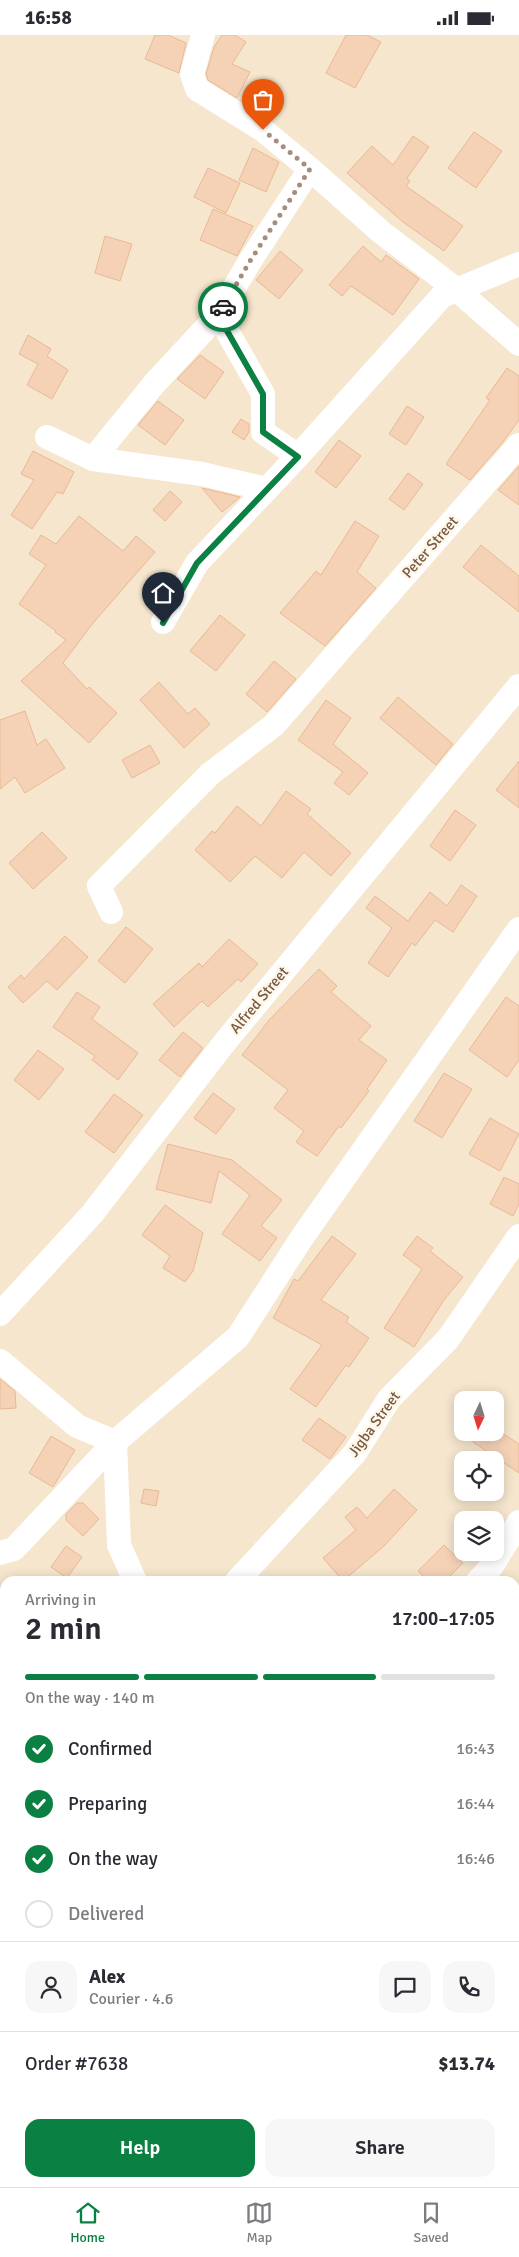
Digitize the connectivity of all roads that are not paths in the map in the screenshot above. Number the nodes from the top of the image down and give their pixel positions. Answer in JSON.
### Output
{"nodes":[{"id":1,"x":204,"y":35,"type":"edge"},
{"id":2,"x":310,"y":169,"type":"junction"},
{"id":3,"x":519,"y":264,"type":"edge"},
{"id":4,"x":457,"y":289,"type":"junction"},
{"id":5,"x":218,"y":315,"type":"junction"},
{"id":6,"x":519,"y":344,"type":"edge"},
{"id":7,"x":47,"y":437,"type":"dead end"},
{"id":8,"x":519,"y":445,"type":"edge"},
{"id":9,"x":298,"y":457,"type":"junction"},
{"id":10,"x":94,"y":459,"type":"junction"},
{"id":11,"x":267,"y":489,"type":"junction"},
{"id":12,"x":163,"y":623,"type":"dead end"},
{"id":13,"x":519,"y":686,"type":"edge"},
{"id":14,"x":111,"y":913,"type":"dead end"},
{"id":15,"x":519,"y":929,"type":"edge"},
{"id":16,"x":519,"y":1237,"type":"edge"},
{"id":17,"x":0,"y":1315,"type":"edge"},
{"id":18,"x":0,"y":1361,"type":"edge"},
{"id":19,"x":115,"y":1442,"type":"junction"},
{"id":20,"x":519,"y":1522,"type":"edge"},
{"id":21,"x":5,"y":1555,"type":"edge"},
{"id":22,"x":133,"y":1576,"type":"edge"},
{"id":23,"x":243,"y":1576,"type":"edge"},
{"id":24,"x":483,"y":1576,"type":"edge"}],
"edges":[{"from":1,"to":2,"type":"street"},
{"from":2,"to":4,"type":"street"},
{"from":2,"to":5,"type":"street"},
{"from":3,"to":4,"type":"street"},
{"from":4,"to":6,"type":"street"},
{"from":4,"to":9,"type":"street"},
{"from":5,"to":9,"type":"street"},
{"from":5,"to":10,"type":"street"},
{"from":7,"to":10,"type":"street"},
{"from":8,"to":14,"type":"street","name":"Peter Street"},
{"from":9,"to":11,"type":"street"},
{"from":10,"to":11,"type":"street"},
{"from":11,"to":12,"type":"street"},
{"from":13,"to":17,"type":"street","name":"Alfred Street"},
{"from":15,"to":19,"type":"street"},
{"from":16,"to":23,"type":"street","name":"Jigba Street"},
{"from":18,"to":19,"type":"street"},
{"from":19,"to":21,"type":"street"},
{"from":19,"to":22,"type":"street"},
{"from":20,"to":24,"type":"street"}]}
